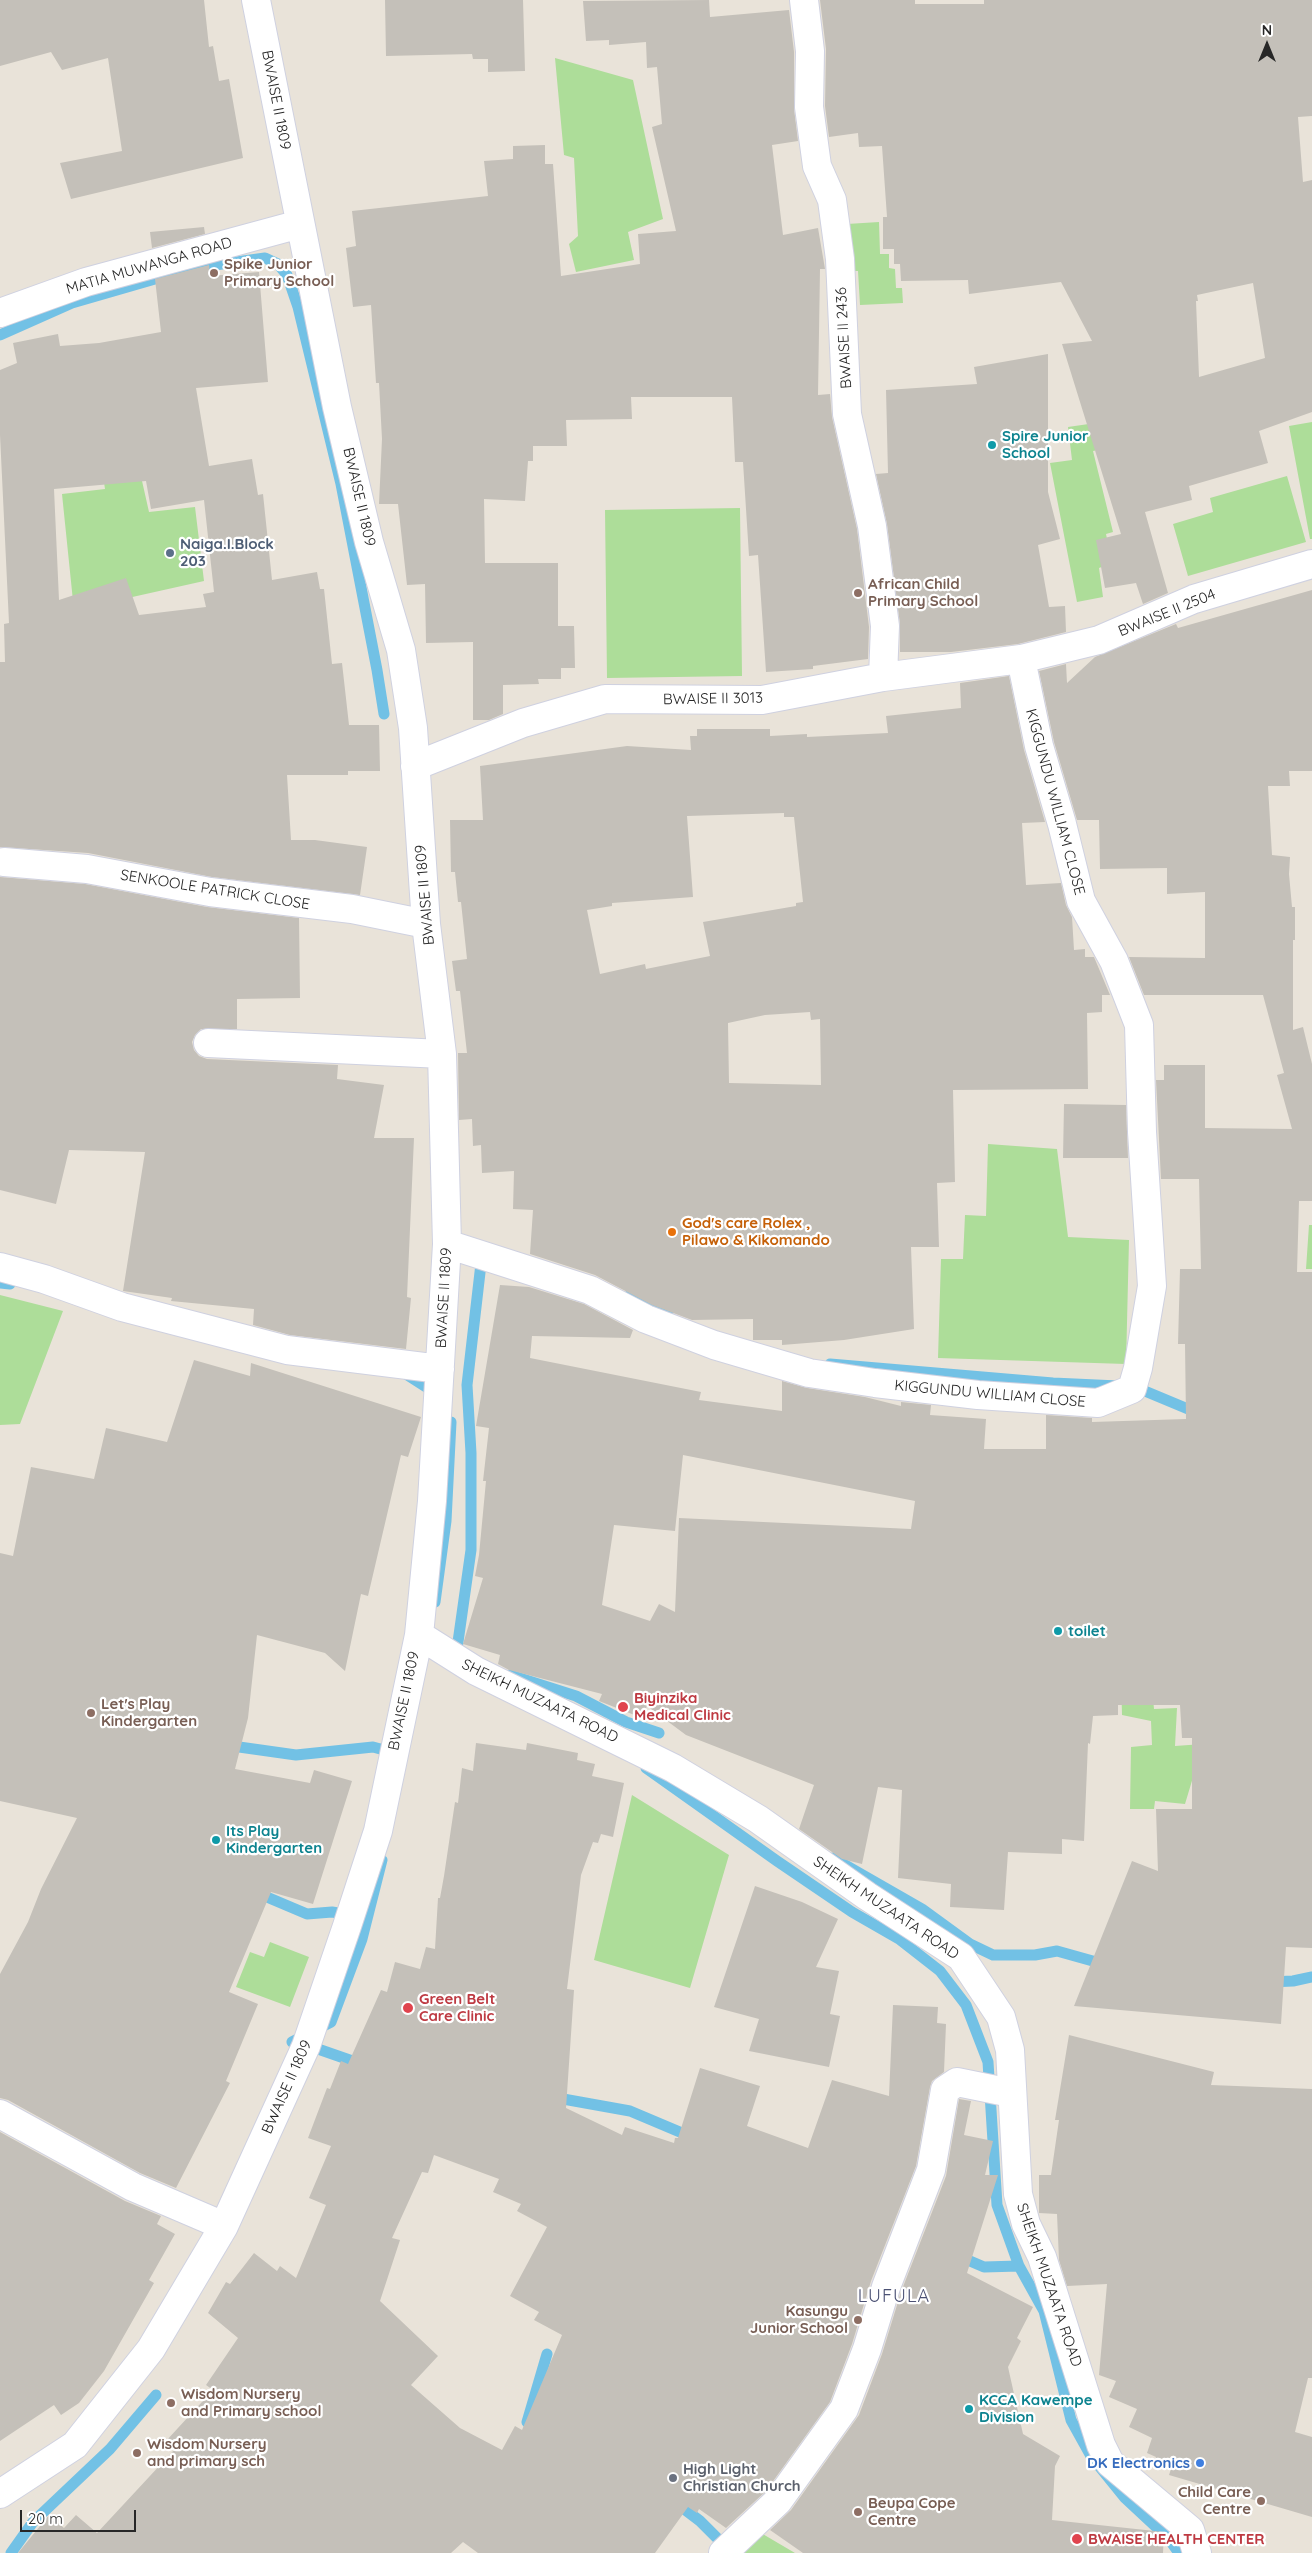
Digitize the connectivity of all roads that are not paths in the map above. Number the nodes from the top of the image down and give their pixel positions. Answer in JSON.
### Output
{"nodes":[{"id":1,"x":256,"y":0,"type":"edge"},
{"id":2,"x":804,"y":0,"type":"edge"},
{"id":3,"x":300,"y":224,"type":"junction"},
{"id":4,"x":0,"y":313,"type":"edge"},
{"id":5,"x":1312,"y":564,"type":"edge"},
{"id":6,"x":1020,"y":659,"type":"junction"},
{"id":7,"x":883,"y":677,"type":"junction"},
{"id":8,"x":415,"y":766,"type":"junction"},
{"id":9,"x":4,"y":862,"type":"dead end"},
{"id":10,"x":426,"y":924,"type":"junction"},
{"id":11,"x":208,"y":1042,"type":"dead end"},
{"id":12,"x":442,"y":1054,"type":"junction"},
{"id":13,"x":448,"y":1244,"type":"junction"},
{"id":14,"x":0,"y":1267,"type":"edge"},
{"id":15,"x":440,"y":1369,"type":"junction"},
{"id":16,"x":418,"y":1635,"type":"junction"},
{"id":17,"x":1011,"y":2093,"type":"junction"},
{"id":18,"x":0,"y":2114,"type":"edge"},
{"id":19,"x":224,"y":2226,"type":"junction"},
{"id":20,"x":0,"y":2494,"type":"edge"},
{"id":21,"x":723,"y":2553,"type":"edge"},
{"id":22,"x":1197,"y":2553,"type":"edge"}],
"edges":[{"from":1,"to":3,"type":"street","name":"BWAISE II 1809"},
{"from":2,"to":7,"type":"street","name":"BWAISE II 2436"},
{"from":3,"to":4,"type":"street","name":"MATIA MUWANGA ROAD"},
{"from":3,"to":8,"type":"street","name":"BWAISE II 1809"},
{"from":5,"to":6,"type":"street","name":"BWAISE II 2504"},
{"from":6,"to":7,"type":"street","name":"BWAISE II 3013"},
{"from":6,"to":13,"type":"street","name":"KIGGUNDU WILLIAM CLOSE"},
{"from":7,"to":8,"type":"street","name":"BWAISE II 3013"},
{"from":8,"to":10,"type":"street","name":"BWAISE II 1809"},
{"from":9,"to":10,"type":"street","name":"SENKOOLE PATRICK CLOSE"},
{"from":10,"to":12,"type":"street","name":"BWAISE II 1809"},
{"from":11,"to":12,"type":"street"},
{"from":12,"to":13,"type":"street","name":"BWAISE II 1809"},
{"from":13,"to":15,"type":"street","name":"BWAISE II 1809"},
{"from":14,"to":15,"type":"street"},
{"from":15,"to":16,"type":"street","name":"BWAISE II 1809"},
{"from":16,"to":17,"type":"street","name":"SHEIKH MUZAATA ROAD"},
{"from":16,"to":19,"type":"street","name":"BWAISE II 1809"},
{"from":17,"to":21,"type":"street"},
{"from":17,"to":22,"type":"street","name":"SHEIKH MUZAATA ROAD"},
{"from":18,"to":19,"type":"street"},
{"from":19,"to":20,"type":"street","name":"BWAISE II 1809"}]}
